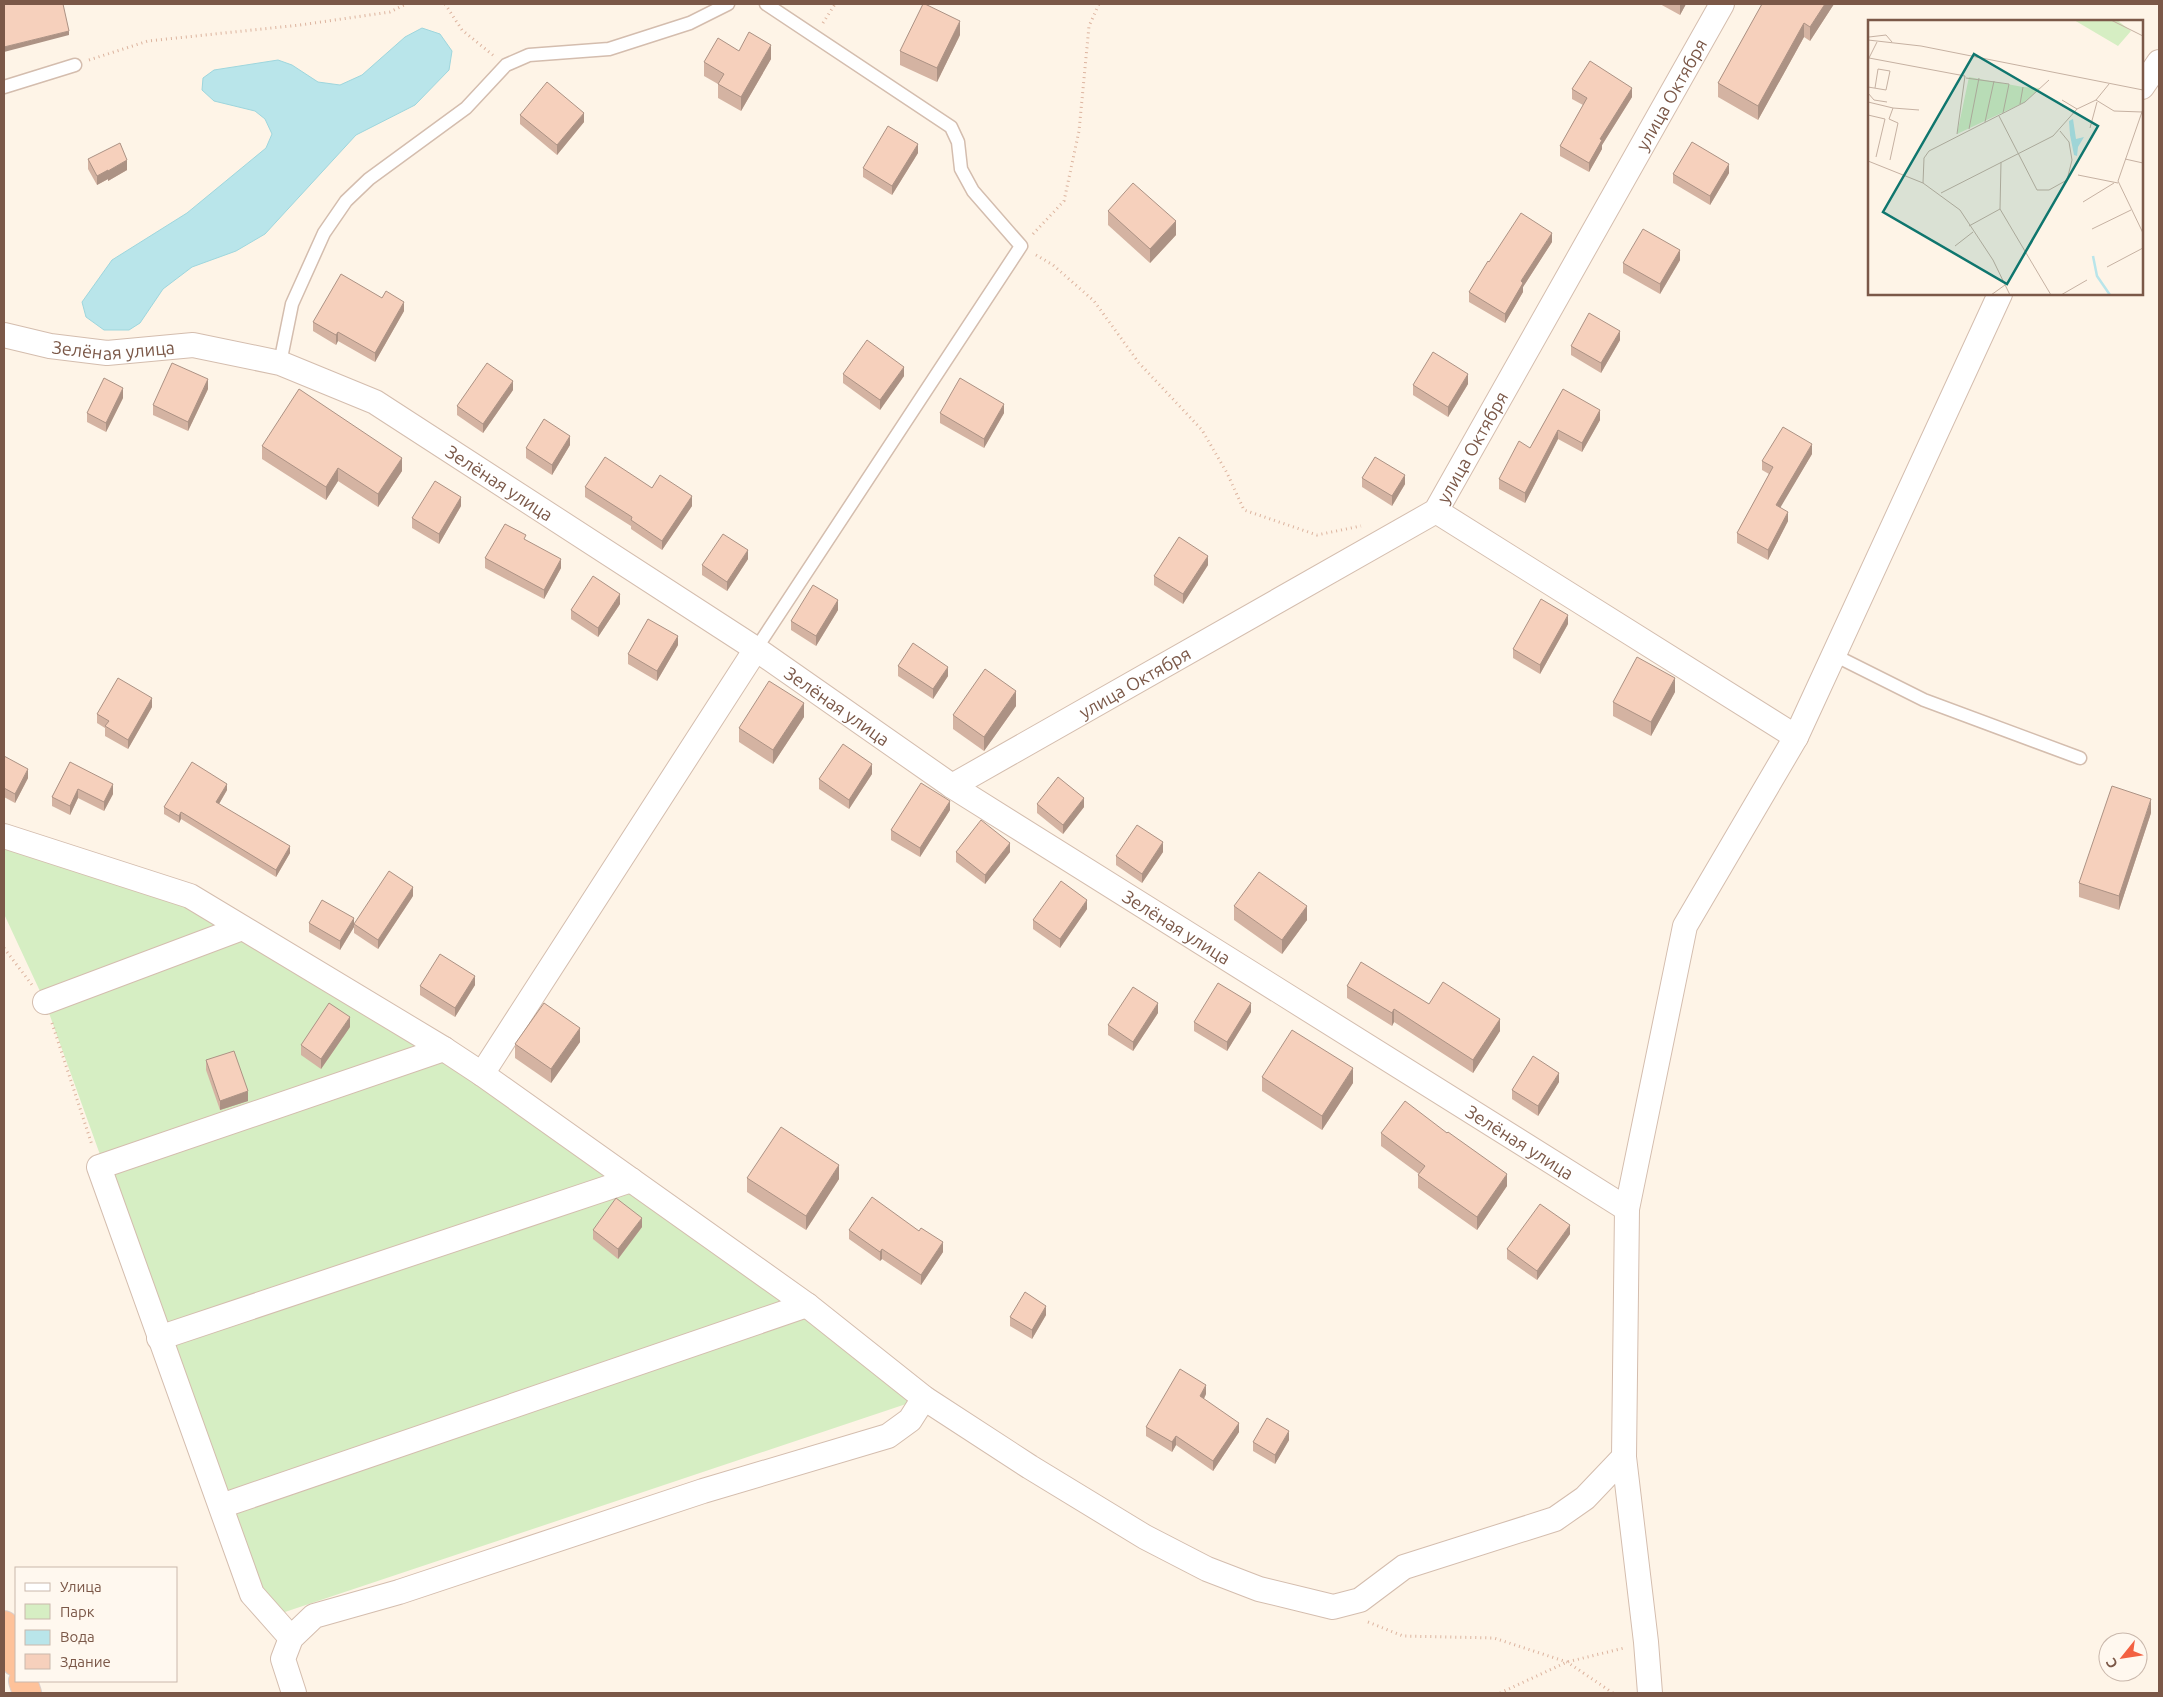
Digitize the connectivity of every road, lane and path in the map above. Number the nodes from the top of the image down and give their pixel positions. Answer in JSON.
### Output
{"nodes":[{"id":1,"x":406,"y":4,"type":"edge"},
{"id":2,"x":445,"y":4,"type":"edge"},
{"id":3,"x":728,"y":4,"type":"edge"},
{"id":4,"x":766,"y":4,"type":"edge"},
{"id":5,"x":1099,"y":4,"type":"edge"},
{"id":6,"x":1722,"y":4,"type":"edge"},
{"id":7,"x":2159,"y":62,"type":"edge"},
{"id":8,"x":75,"y":65,"type":"joint"},
{"id":9,"x":506,"y":65,"type":"junction"},
{"id":10,"x":2143,"y":86,"type":"edge"},
{"id":11,"x":4,"y":87,"type":"edge"},
{"id":12,"x":1021,"y":246,"type":"junction"},
{"id":13,"x":2000,"y":295,"type":"edge"},
{"id":14,"x":4,"y":336,"type":"edge"},
{"id":15,"x":280,"y":363,"type":"junction"},
{"id":16,"x":1436,"y":511,"type":"junction"},
{"id":17,"x":1363,"y":526,"type":"dead end"},
{"id":18,"x":756,"y":649,"type":"junction"},
{"id":19,"x":1834,"y":655,"type":"junction"},
{"id":20,"x":1796,"y":737,"type":"junction"},
{"id":21,"x":2080,"y":758,"type":"dead end"},
{"id":22,"x":952,"y":786,"type":"junction"},
{"id":23,"x":4,"y":836,"type":"edge"},
{"id":24,"x":242,"y":928,"type":"junction"},
{"id":25,"x":4,"y":948,"type":"edge"},
{"id":26,"x":45,"y":1002,"type":"junction"},
{"id":27,"x":444,"y":1049,"type":"junction"},
{"id":28,"x":482,"y":1074,"type":"junction"},
{"id":29,"x":99,"y":1167,"type":"junction"},
{"id":30,"x":631,"y":1180,"type":"junction"},
{"id":31,"x":1626,"y":1209,"type":"junction"},
{"id":32,"x":807,"y":1305,"type":"junction"},
{"id":33,"x":159,"y":1338,"type":"junction"},
{"id":34,"x":924,"y":1398,"type":"junction"},
{"id":35,"x":1624,"y":1457,"type":"junction"},
{"id":36,"x":221,"y":1506,"type":"junction"},
{"id":37,"x":1333,"y":1607,"type":"junction"},
{"id":38,"x":4,"y":1626,"type":"edge"},
{"id":39,"x":292,"y":1638,"type":"junction"},
{"id":40,"x":1646,"y":1642,"type":"junction"},
{"id":41,"x":15,"y":1659,"type":"edge"},
{"id":42,"x":1566,"y":1662,"type":"junction"},
{"id":43,"x":294,"y":1693,"type":"edge"},
{"id":44,"x":1500,"y":1693,"type":"edge"},
{"id":45,"x":1613,"y":1693,"type":"edge"},
{"id":46,"x":1650,"y":1693,"type":"edge"}],
"edges":[{"from":1,"to":8,"type":"path"},
{"from":2,"to":9,"type":"path"},
{"from":3,"to":9,"type":"lane"},
{"from":4,"to":12,"type":"lane"},
{"from":5,"to":12,"type":"path"},
{"from":6,"to":16,"type":"street","name":"улица Октября"},
{"from":7,"to":10,"type":"street"},
{"from":8,"to":11,"type":"lane"},
{"from":9,"to":15,"type":"lane"},
{"from":12,"to":17,"type":"path"},
{"from":12,"to":18,"type":"lane"},
{"from":13,"to":19,"type":"street"},
{"from":14,"to":15,"type":"street","name":"Зелёная улица"},
{"from":15,"to":18,"type":"street","name":"Зелёная улица"},
{"from":16,"to":20,"type":"street"},
{"from":16,"to":22,"type":"street","name":"улица Октября"},
{"from":18,"to":22,"type":"street","name":"Зелёная улица"},
{"from":18,"to":28,"type":"street"},
{"from":19,"to":20,"type":"street"},
{"from":19,"to":21,"type":"lane"},
{"from":20,"to":31,"type":"street"},
{"from":22,"to":31,"type":"street","name":"Зелёная улица"},
{"from":23,"to":24,"type":"street"},
{"from":24,"to":26,"type":"street"},
{"from":24,"to":27,"type":"street"},
{"from":25,"to":26,"type":"path"},
{"from":26,"to":29,"type":"path"},
{"from":27,"to":28,"type":"street"},
{"from":27,"to":29,"type":"street"},
{"from":28,"to":30,"type":"street"},
{"from":29,"to":33,"type":"street"},
{"from":30,"to":32,"type":"street"},
{"from":30,"to":33,"type":"street"},
{"from":31,"to":35,"type":"street"},
{"from":32,"to":34,"type":"street"},
{"from":32,"to":36,"type":"street"},
{"from":33,"to":36,"type":"street"},
{"from":34,"to":37,"type":"street"},
{"from":34,"to":39,"type":"street"},
{"from":35,"to":37,"type":"street"},
{"from":35,"to":40,"type":"street"},
{"from":36,"to":39,"type":"street"},
{"from":37,"to":42,"type":"path"},
{"from":38,"to":41,"type":"highway"},
{"from":39,"to":43,"type":"street"},
{"from":40,"to":42,"type":"path"},
{"from":40,"to":46,"type":"street"},
{"from":42,"to":44,"type":"path"},
{"from":42,"to":45,"type":"path"}]}
